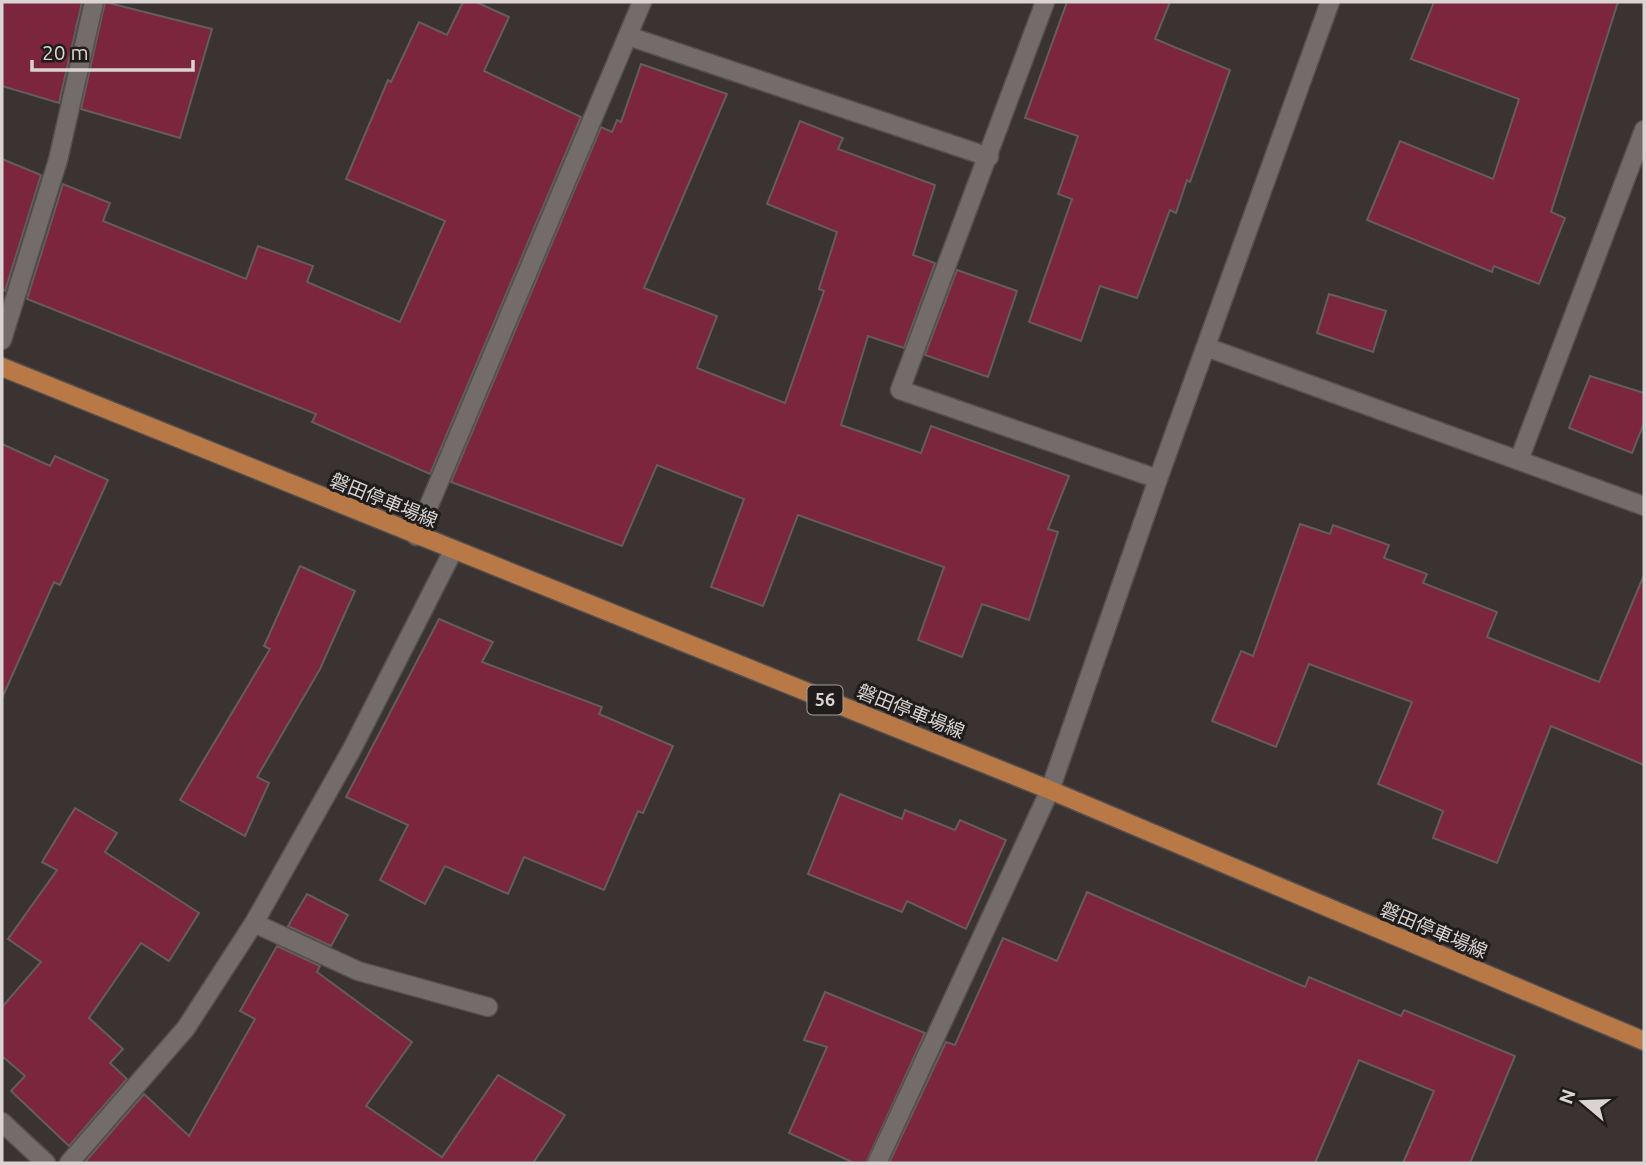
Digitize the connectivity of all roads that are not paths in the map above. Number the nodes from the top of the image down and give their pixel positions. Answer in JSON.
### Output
{"nodes":[{"id":1,"x":94,"y":2,"type":"edge"},
{"id":2,"x":642,"y":2,"type":"edge"},
{"id":3,"x":1045,"y":2,"type":"edge"},
{"id":4,"x":1331,"y":2,"type":"edge"},
{"id":5,"x":628,"y":36,"type":"junction"},
{"id":6,"x":1644,"y":130,"type":"edge"},
{"id":7,"x":989,"y":157,"type":"junction"},
{"id":8,"x":2,"y":340,"type":"edge"},
{"id":9,"x":1206,"y":347,"type":"junction"},
{"id":10,"x":2,"y":367,"type":"edge"},
{"id":11,"x":1519,"y":460,"type":"junction"},
{"id":12,"x":1158,"y":479,"type":"junction"},
{"id":13,"x":1644,"y":506,"type":"edge"},
{"id":14,"x":416,"y":536,"type":"junction"},
{"id":15,"x":453,"y":551,"type":"junction"},
{"id":16,"x":1050,"y":790,"type":"junction"},
{"id":17,"x":254,"y":923,"type":"junction"},
{"id":18,"x":488,"y":1007,"type":"dead end"},
{"id":19,"x":1644,"y":1041,"type":"edge"},
{"id":20,"x":2,"y":1122,"type":"edge"},
{"id":21,"x":46,"y":1163,"type":"edge"},
{"id":22,"x":69,"y":1163,"type":"edge"},
{"id":23,"x":877,"y":1163,"type":"edge"}],
"edges":[{"from":1,"to":8,"type":"street"},
{"from":2,"to":5,"type":"street"},
{"from":3,"to":7,"type":"street"},
{"from":4,"to":9,"type":"street"},
{"from":5,"to":7,"type":"street"},
{"from":5,"to":14,"type":"street"},
{"from":6,"to":11,"type":"street"},
{"from":7,"to":12,"type":"street"},
{"from":9,"to":11,"type":"street"},
{"from":9,"to":12,"type":"street"},
{"from":10,"to":14,"type":"main road","name":"磐田停車場線","number":"56"},
{"from":11,"to":13,"type":"street"},
{"from":12,"to":16,"type":"street"},
{"from":14,"to":15,"type":"main road","name":"磐田停車場線","number":"56"},
{"from":15,"to":16,"type":"main road","name":"磐田停車場線","number":"56"},
{"from":15,"to":17,"type":"street"},
{"from":16,"to":19,"type":"main road","name":"磐田停車場線","number":"56"},
{"from":16,"to":23,"type":"street"},
{"from":17,"to":18,"type":"street"},
{"from":17,"to":22,"type":"street"},
{"from":20,"to":21,"type":"street"}]}
